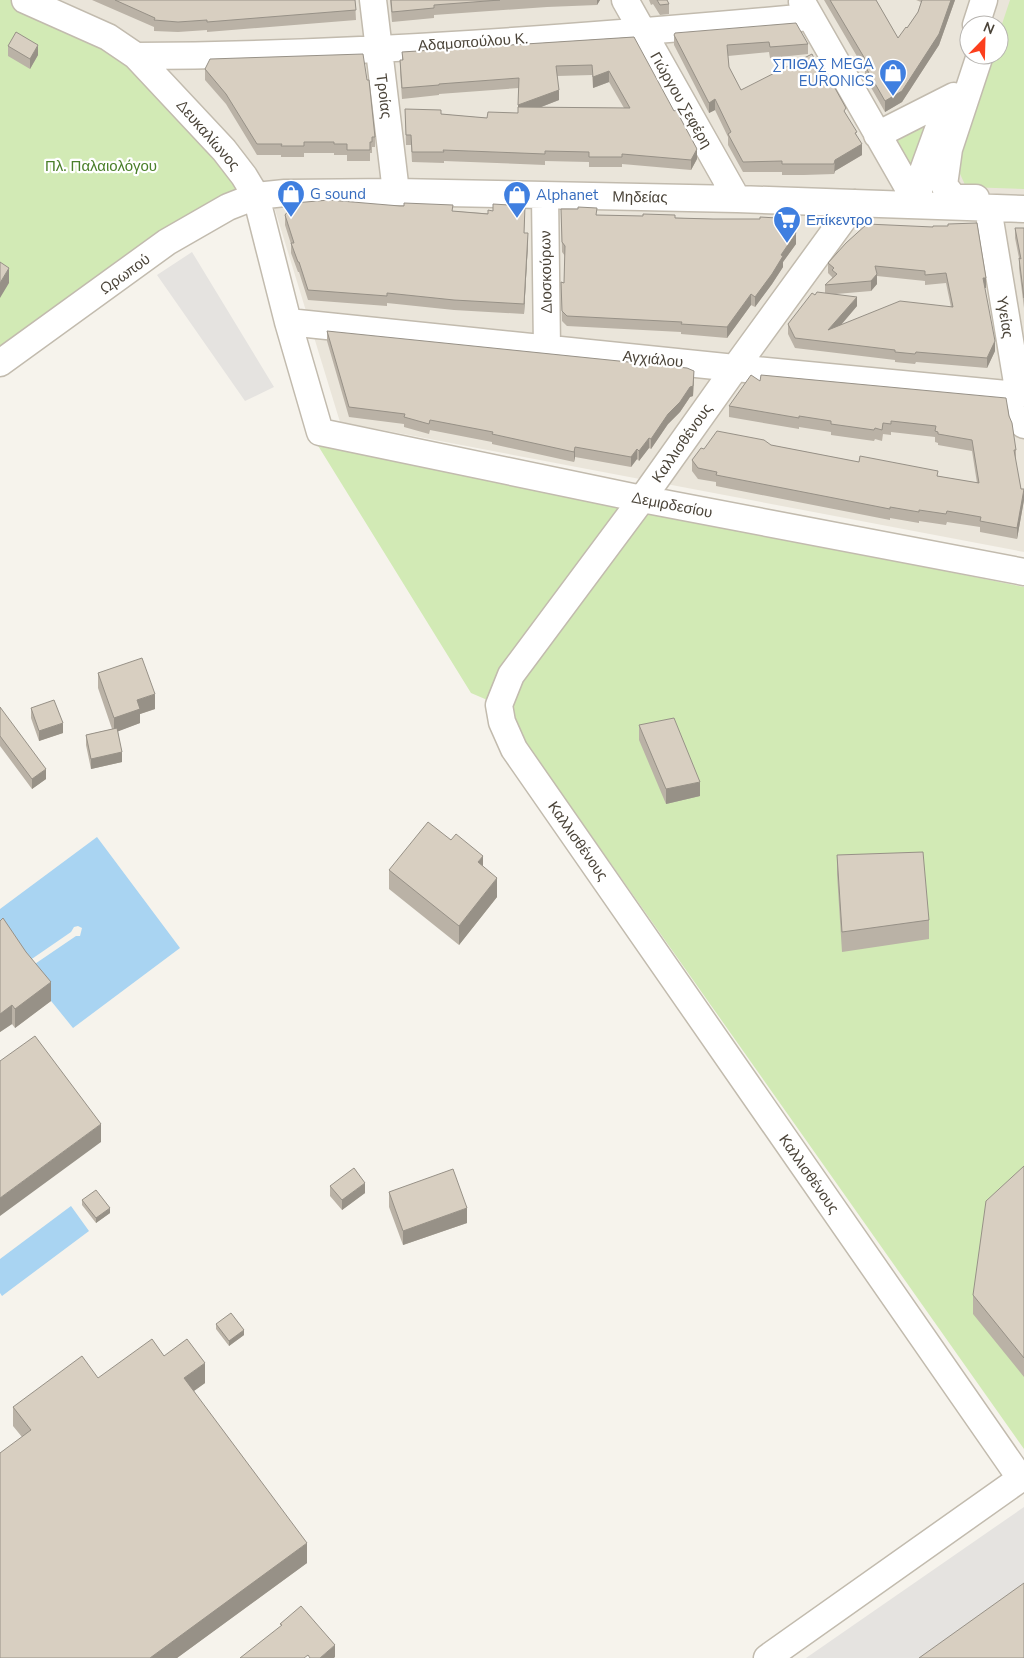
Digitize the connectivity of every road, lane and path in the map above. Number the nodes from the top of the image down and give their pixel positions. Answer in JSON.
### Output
{"nodes":[{"id":1,"x":25,"y":0,"type":"edge"},
{"id":2,"x":373,"y":0,"type":"edge"},
{"id":3,"x":625,"y":0,"type":"edge"},
{"id":4,"x":984,"y":0,"type":"edge"},
{"id":5,"x":998,"y":0,"type":"edge"},
{"id":6,"x":806,"y":9,"type":"edge"},
{"id":7,"x":979,"y":15,"type":"edge"},
{"id":8,"x":993,"y":15,"type":"edge"},
{"id":9,"x":642,"y":32,"type":"junction"},
{"id":10,"x":378,"y":48,"type":"junction"},
{"id":11,"x":136,"y":56,"type":"junction"},
{"id":12,"x":964,"y":65,"type":"edge"},
{"id":13,"x":977,"y":65,"type":"edge"},
{"id":14,"x":954,"y":96,"type":"junction"},
{"id":15,"x":877,"y":136,"type":"junction"},
{"id":16,"x":396,"y":192,"type":"junction"},
{"id":17,"x":256,"y":196,"type":"junction"},
{"id":18,"x":545,"y":196,"type":"junction"},
{"id":19,"x":737,"y":199,"type":"junction"},
{"id":20,"x":1024,"y":200,"type":"edge"},
{"id":21,"x":855,"y":203,"type":"junction"},
{"id":22,"x":918,"y":205,"type":"junction"},
{"id":23,"x":988,"y":208,"type":"junction"},
{"id":24,"x":1024,"y":209,"type":"edge"},
{"id":25,"x":288,"y":322,"type":"junction"},
{"id":26,"x":547,"y":348,"type":"junction"},
{"id":27,"x":0,"y":363,"type":"edge"},
{"id":28,"x":735,"y":368,"type":"junction"},
{"id":29,"x":1018,"y":395,"type":"junction"},
{"id":30,"x":1024,"y":425,"type":"edge"},
{"id":31,"x":320,"y":432,"type":"joint"},
{"id":32,"x":642,"y":500,"type":"junction"},
{"id":33,"x":1024,"y":572,"type":"edge"},
{"id":34,"x":1022,"y":1477,"type":"edge"},
{"id":35,"x":767,"y":1658,"type":"edge"}],
"edges":[{"from":1,"to":11,"type":"street","name":"Δευκαλίωνος"},
{"from":2,"to":10,"type":"street","name":"Τροίας"},
{"from":3,"to":9,"type":"street","name":"Γιώργου Σεφέρη"},
{"from":4,"to":7,"type":"street"},
{"from":5,"to":8,"type":"street"},
{"from":6,"to":9,"type":"street","name":"Αδαμοπούλου Κ."},
{"from":6,"to":15,"type":"street"},
{"from":9,"to":10,"type":"street","name":"Αδαμοπούλου Κ."},
{"from":9,"to":19,"type":"street","name":"Γιώργου Σεφέρη"},
{"from":10,"to":11,"type":"street","name":"Αδαμοπούλου Κ."},
{"from":10,"to":16,"type":"street","name":"Τροίας"},
{"from":11,"to":17,"type":"street","name":"Δευκαλίωνος"},
{"from":12,"to":14,"type":"street"},
{"from":13,"to":20,"type":"street"},
{"from":14,"to":15,"type":"street"},
{"from":14,"to":22,"type":"street"},
{"from":15,"to":22,"type":"street"},
{"from":16,"to":17,"type":"street","name":"Μηδείας"},
{"from":16,"to":18,"type":"street","name":"Μηδείας"},
{"from":17,"to":25,"type":"street","name":"Δευκαλίωνος"},
{"from":17,"to":27,"type":"street","name":"Ωρωπού"},
{"from":18,"to":19,"type":"street","name":"Μηδείας"},
{"from":18,"to":26,"type":"street","name":"Διοσκούρων"},
{"from":19,"to":21,"type":"street","name":"Μηδείας"},
{"from":21,"to":22,"type":"street","name":"Μηδείας"},
{"from":21,"to":28,"type":"street","name":"Καλλισθένους"},
{"from":22,"to":23,"type":"street","name":"Μηδείας"},
{"from":23,"to":24,"type":"street","name":"Μηδείας"},
{"from":23,"to":29,"type":"street","name":"Υγείας"},
{"from":25,"to":26,"type":"street","name":"Αγχιάλου"},
{"from":25,"to":31,"type":"street","name":"Δευκαλίωνος"},
{"from":26,"to":28,"type":"street","name":"Αγχιάλου"},
{"from":28,"to":29,"type":"street","name":"Αγχιάλου"},
{"from":28,"to":32,"type":"street","name":"Καλλισθένους"},
{"from":29,"to":30,"type":"street","name":"Υγείας"},
{"from":31,"to":32,"type":"street","name":"Δεμιρδεσίου"},
{"from":32,"to":33,"type":"street","name":"Δεμιρδεσίου"},
{"from":32,"to":34,"type":"street","name":"Καλλισθένους"},
{"from":34,"to":35,"type":"street"}]}
